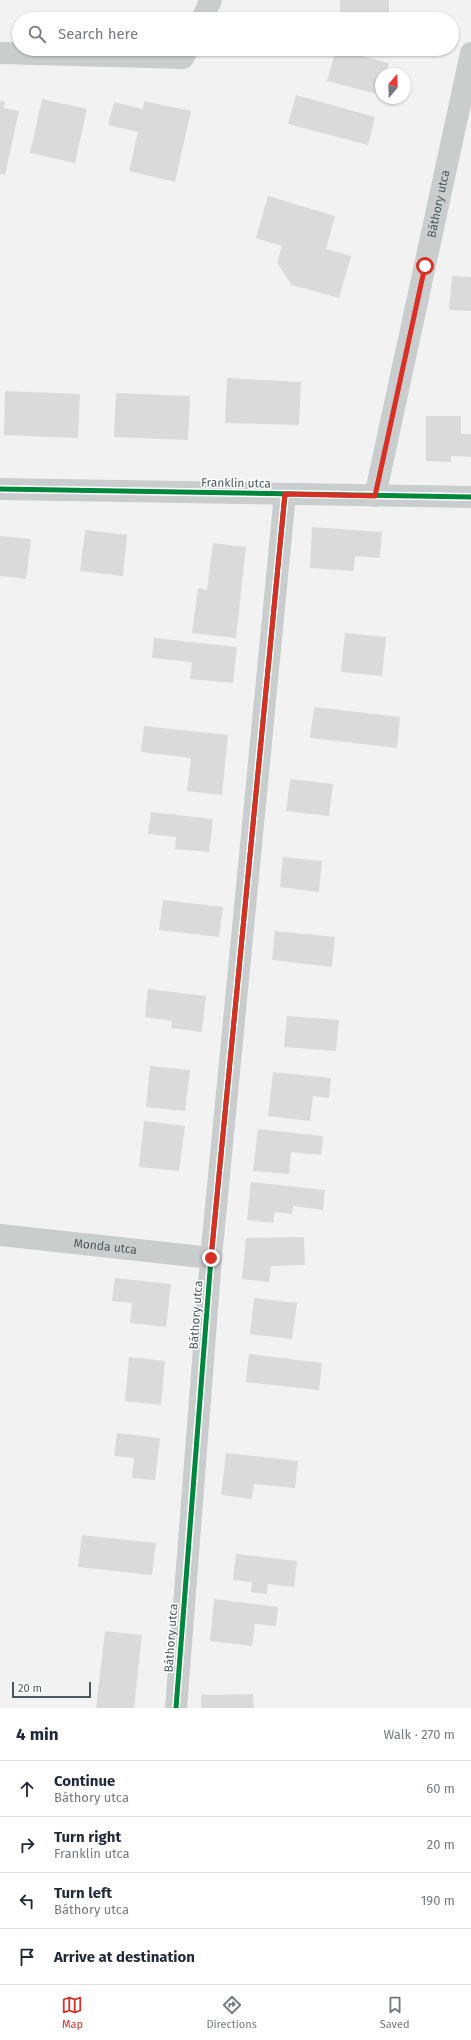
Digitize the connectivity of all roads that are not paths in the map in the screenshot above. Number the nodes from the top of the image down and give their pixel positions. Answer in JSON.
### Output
{"nodes":[{"id":1,"x":211,"y":0,"type":"edge"},
{"id":2,"x":205,"y":12,"type":"edge"},
{"id":3,"x":0,"y":53,"type":"edge"},
{"id":4,"x":12,"y":53,"type":"edge"},
{"id":5,"x":471,"y":53,"type":"edge"},
{"id":6,"x":0,"y":489,"type":"edge"},
{"id":7,"x":285,"y":494,"type":"junction"},
{"id":8,"x":375,"y":496,"type":"junction"},
{"id":9,"x":471,"y":497,"type":"edge"},
{"id":10,"x":0,"y":1235,"type":"edge"},
{"id":11,"x":211,"y":1258,"type":"junction"},
{"id":12,"x":176,"y":1708,"type":"edge"}],
"edges":[{"from":1,"to":2,"type":"street"},
{"from":3,"to":4,"type":"street"},
{"from":5,"to":8,"type":"street","name":"Báthory utca"},
{"from":6,"to":7,"type":"street","name":"Franklin utca"},
{"from":7,"to":8,"type":"street","name":"Franklin utca"},
{"from":7,"to":11,"type":"street","name":"Báthory utca"},
{"from":8,"to":9,"type":"street","name":"Franklin utca"},
{"from":10,"to":11,"type":"street","name":"Monda utca"},
{"from":11,"to":12,"type":"street","name":"Báthory utca"}]}
